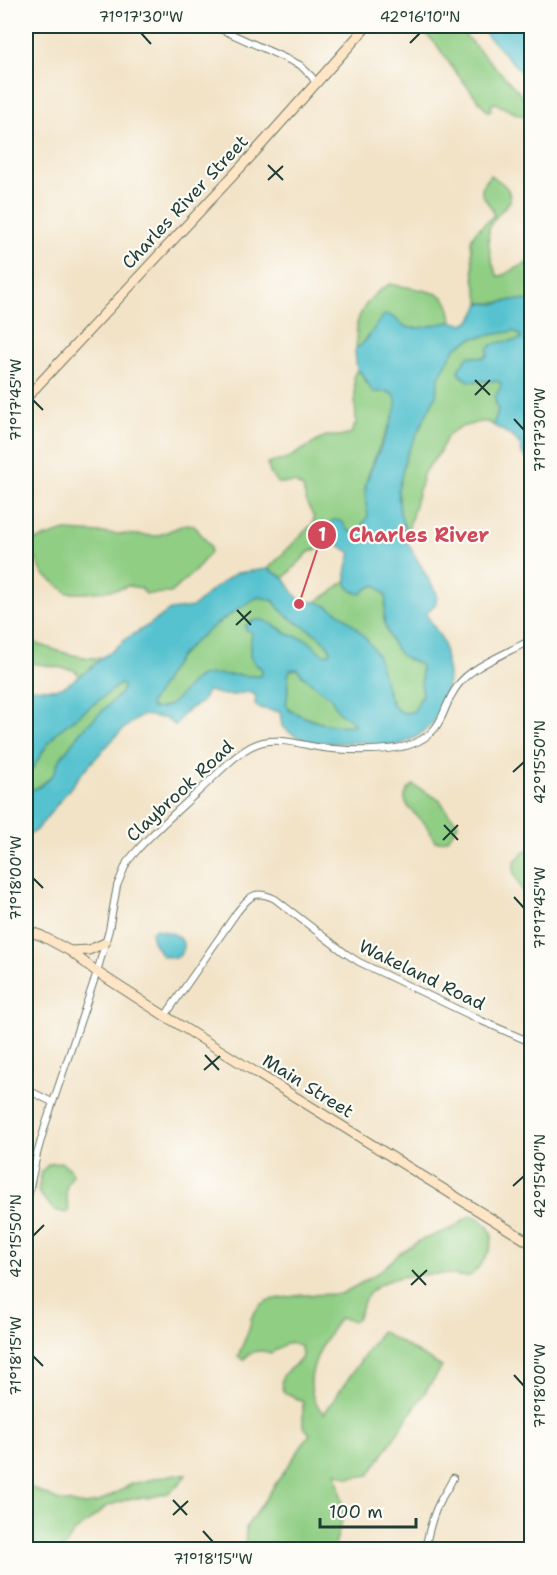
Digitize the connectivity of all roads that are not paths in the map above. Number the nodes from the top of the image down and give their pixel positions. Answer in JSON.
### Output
{"nodes":[{"id":1,"x":214,"y":26,"type":"edge"},
{"id":2,"x":367,"y":26,"type":"edge"},
{"id":3,"x":316,"y":84,"type":"junction"},
{"id":4,"x":26,"y":398,"type":"edge"},
{"id":5,"x":531,"y":640,"type":"edge"},
{"id":6,"x":26,"y":930,"type":"edge"},
{"id":7,"x":105,"y":943,"type":"junction"},
{"id":8,"x":70,"y":951,"type":"junction"},
{"id":9,"x":97,"y":972,"type":"junction"},
{"id":10,"x":165,"y":1016,"type":"junction"},
{"id":11,"x":528,"y":1041,"type":"dead end"},
{"id":12,"x":26,"y":1089,"type":"edge"},
{"id":13,"x":52,"y":1102,"type":"junction"},
{"id":14,"x":26,"y":1207,"type":"edge"},
{"id":15,"x":531,"y":1244,"type":"edge"},
{"id":16,"x":453,"y":1478,"type":"dead end"},
{"id":17,"x":425,"y":1550,"type":"edge"}],
"edges":[{"from":1,"to":3,"type":"street"},
{"from":2,"to":3,"type":"street","name":"Charles River Street"},
{"from":3,"to":4,"type":"street","name":"Charles River Street"},
{"from":5,"to":7,"type":"street","name":"Claybrook Road"},
{"from":6,"to":8,"type":"street","name":"Main Street"},
{"from":7,"to":8,"type":"street"},
{"from":7,"to":9,"type":"street","name":"Claybrook Road"},
{"from":8,"to":9,"type":"street","name":"Main Street"},
{"from":9,"to":10,"type":"street","name":"Main Street"},
{"from":9,"to":13,"type":"street","name":"Claybrook Road"},
{"from":10,"to":11,"type":"street","name":"Wakeland Road"},
{"from":10,"to":15,"type":"street","name":"Main Street"},
{"from":12,"to":13,"type":"street"},
{"from":13,"to":14,"type":"street","name":"Claybrook Road"},
{"from":16,"to":17,"type":"street"}]}
